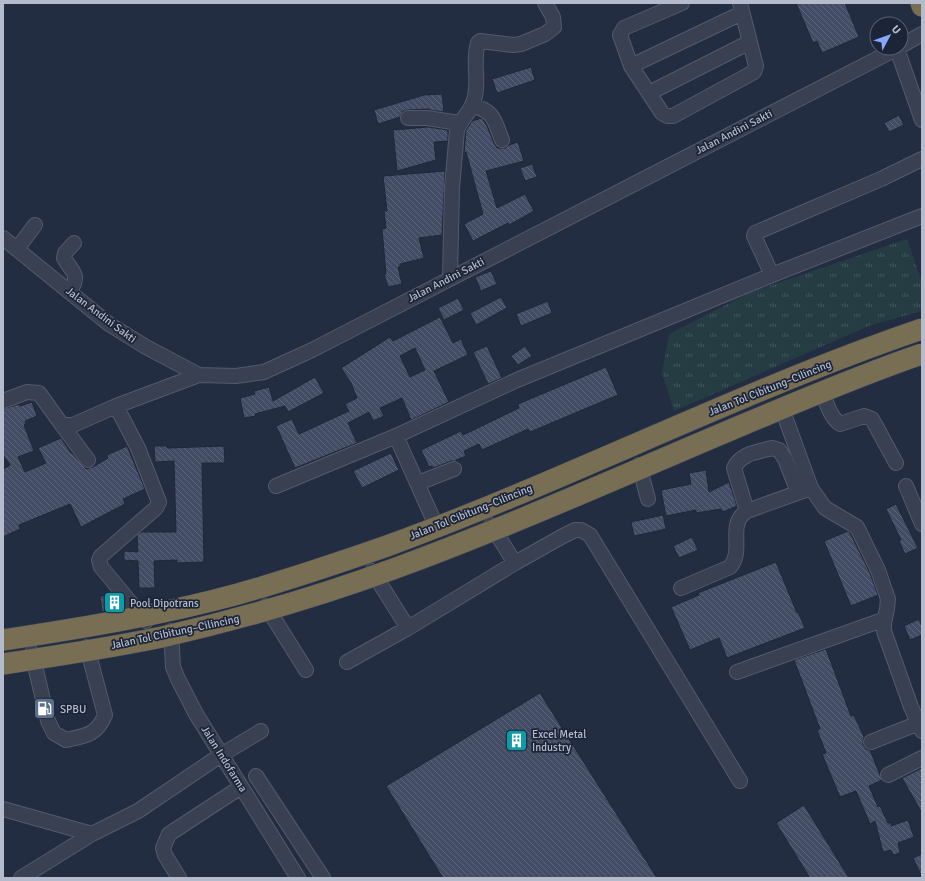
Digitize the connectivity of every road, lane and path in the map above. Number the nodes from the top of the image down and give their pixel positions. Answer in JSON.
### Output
{"nodes":[{"id":1,"x":546,"y":3,"type":"edge"},
{"id":2,"x":682,"y":3,"type":"edge"},
{"id":3,"x":921,"y":3,"type":"edge"},
{"id":4,"x":922,"y":6,"type":"edge"},
{"id":5,"x":741,"y":8,"type":"edge"},
{"id":6,"x":922,"y":34,"type":"edge"},
{"id":7,"x":750,"y":42,"type":"junction"},
{"id":8,"x":909,"y":42,"type":"edge"},
{"id":9,"x":883,"y":56,"type":"edge"},
{"id":10,"x":902,"y":56,"type":"edge"},
{"id":11,"x":631,"y":66,"type":"junction"},
{"id":12,"x":649,"y":93,"type":"junction"},
{"id":13,"x":472,"y":105,"type":"junction"},
{"id":14,"x":408,"y":118,"type":"dead end"},
{"id":15,"x":922,"y":120,"type":"edge"},
{"id":16,"x":459,"y":123,"type":"junction"},
{"id":17,"x":502,"y":140,"type":"dead end"},
{"id":18,"x":922,"y":159,"type":"edge"},
{"id":19,"x":922,"y":216,"type":"edge"},
{"id":20,"x":35,"y":224,"type":"dead end"},
{"id":21,"x":7,"y":243,"type":"edge"},
{"id":22,"x":74,"y":243,"type":"dead end"},
{"id":23,"x":450,"y":271,"type":"junction"},
{"id":24,"x":772,"y":275,"type":"junction"},
{"id":25,"x":70,"y":292,"type":"junction"},
{"id":26,"x":922,"y":329,"type":"edge"},
{"id":27,"x":922,"y":354,"type":"edge"},
{"id":28,"x":199,"y":375,"type":"junction"},
{"id":29,"x":822,"y":390,"type":"dead end"},
{"id":30,"x":3,"y":401,"type":"edge"},
{"id":31,"x":116,"y":406,"type":"junction"},
{"id":32,"x":781,"y":406,"type":"dead end"},
{"id":33,"x":62,"y":425,"type":"junction"},
{"id":34,"x":396,"y":436,"type":"junction"},
{"id":35,"x":88,"y":460,"type":"dead end"},
{"id":36,"x":896,"y":463,"type":"dead end"},
{"id":37,"x":639,"y":464,"type":"dead end"},
{"id":38,"x":454,"y":469,"type":"dead end"},
{"id":39,"x":418,"y":483,"type":"junction"},
{"id":40,"x":276,"y":486,"type":"dead end"},
{"id":41,"x":906,"y":486,"type":"dead end"},
{"id":42,"x":805,"y":490,"type":"junction"},
{"id":43,"x":648,"y":499,"type":"dead end"},
{"id":44,"x":747,"y":510,"type":"junction"},
{"id":45,"x":922,"y":524,"type":"edge"},
{"id":46,"x":491,"y":525,"type":"dead end"},
{"id":47,"x":438,"y":530,"type":"dead end"},
{"id":48,"x":515,"y":563,"type":"junction"},
{"id":49,"x":372,"y":571,"type":"dead end"},
{"id":50,"x":682,"y":588,"type":"dead end"},
{"id":51,"x":266,"y":606,"type":"dead end"},
{"id":52,"x":885,"y":619,"type":"junction"},
{"id":53,"x":146,"y":621,"type":"dead end"},
{"id":54,"x":408,"y":628,"type":"junction"},
{"id":55,"x":171,"y":631,"type":"dead end"},
{"id":56,"x":3,"y":640,"type":"edge"},
{"id":57,"x":87,"y":647,"type":"dead end"},
{"id":58,"x":32,"y":653,"type":"dead end"},
{"id":59,"x":347,"y":662,"type":"dead end"},
{"id":60,"x":3,"y":664,"type":"edge"},
{"id":61,"x":306,"y":670,"type":"dead end"},
{"id":62,"x":737,"y":672,"type":"dead end"},
{"id":63,"x":920,"y":727,"type":"edge"},
{"id":64,"x":261,"y":731,"type":"dead end"},
{"id":65,"x":871,"y":742,"type":"dead end"},
{"id":66,"x":221,"y":755,"type":"junction"},
{"id":67,"x":922,"y":758,"type":"edge"},
{"id":68,"x":888,"y":775,"type":"dead end"},
{"id":69,"x":256,"y":776,"type":"dead end"},
{"id":70,"x":740,"y":781,"type":"dead end"},
{"id":71,"x":241,"y":787,"type":"junction"},
{"id":72,"x":3,"y":809,"type":"edge"},
{"id":73,"x":92,"y":834,"type":"junction"},
{"id":74,"x":21,"y":878,"type":"edge"},
{"id":75,"x":179,"y":878,"type":"edge"},
{"id":76,"x":298,"y":878,"type":"edge"},
{"id":77,"x":323,"y":878,"type":"edge"}],
"edges":[{"from":1,"to":13,"type":"street"},
{"from":2,"to":11,"type":"street"},
{"from":3,"to":4,"type":"highway"},
{"from":5,"to":7,"type":"street"},
{"from":5,"to":11,"type":"street"},
{"from":6,"to":8,"type":"street","name":"Jalan Andini Sakti"},
{"from":7,"to":12,"type":"street"},
{"from":7,"to":12,"type":"street"},
{"from":9,"to":23,"type":"street","name":"Jalan Andini Sakti"},
{"from":10,"to":15,"type":"street"},
{"from":11,"to":12,"type":"street"},
{"from":13,"to":16,"type":"street"},
{"from":13,"to":17,"type":"street"},
{"from":14,"to":16,"type":"street"},
{"from":16,"to":23,"type":"street"},
{"from":18,"to":24,"type":"street"},
{"from":19,"to":24,"type":"street"},
{"from":20,"to":21,"type":"street"},
{"from":21,"to":25,"type":"street","name":"Jalan Andini Sakti"},
{"from":22,"to":25,"type":"street"},
{"from":23,"to":28,"type":"street","name":"Jalan Andini Sakti"},
{"from":24,"to":34,"type":"street"},
{"from":25,"to":28,"type":"street","name":"Jalan Andini Sakti"},
{"from":26,"to":56,"type":"highway","name":"Jalan Tol Cibitung–Cilincing","bridge":true},
{"from":27,"to":60,"type":"highway","name":"Jalan Tol Cibitung–Cilincing","bridge":true},
{"from":28,"to":31,"type":"street"},
{"from":29,"to":36,"type":"street"},
{"from":30,"to":33,"type":"street"},
{"from":31,"to":33,"type":"street"},
{"from":31,"to":53,"type":"street"},
{"from":32,"to":42,"type":"street"},
{"from":33,"to":35,"type":"street"},
{"from":34,"to":39,"type":"street"},
{"from":34,"to":40,"type":"street"},
{"from":37,"to":43,"type":"street"},
{"from":38,"to":39,"type":"street"},
{"from":39,"to":47,"type":"street"},
{"from":41,"to":45,"type":"street"},
{"from":42,"to":44,"type":"street"},
{"from":42,"to":44,"type":"street"},
{"from":42,"to":52,"type":"street"},
{"from":44,"to":50,"type":"street"},
{"from":46,"to":48,"type":"street"},
{"from":48,"to":54,"type":"street"},
{"from":48,"to":70,"type":"street"},
{"from":49,"to":54,"type":"street"},
{"from":51,"to":61,"type":"street"},
{"from":52,"to":62,"type":"street"},
{"from":52,"to":63,"type":"street"},
{"from":54,"to":59,"type":"street"},
{"from":55,"to":66,"type":"street","name":"Jalan Indofarma"},
{"from":57,"to":58,"type":"street"},
{"from":63,"to":65,"type":"street"},
{"from":64,"to":66,"type":"street"},
{"from":66,"to":71,"type":"street","name":"Jalan Indofarma"},
{"from":66,"to":73,"type":"street"},
{"from":67,"to":68,"type":"street"},
{"from":69,"to":77,"type":"street"},
{"from":71,"to":75,"type":"street"},
{"from":71,"to":76,"type":"street","name":"Jalan Indofarma"},
{"from":72,"to":73,"type":"street"},
{"from":73,"to":74,"type":"street"}]}
